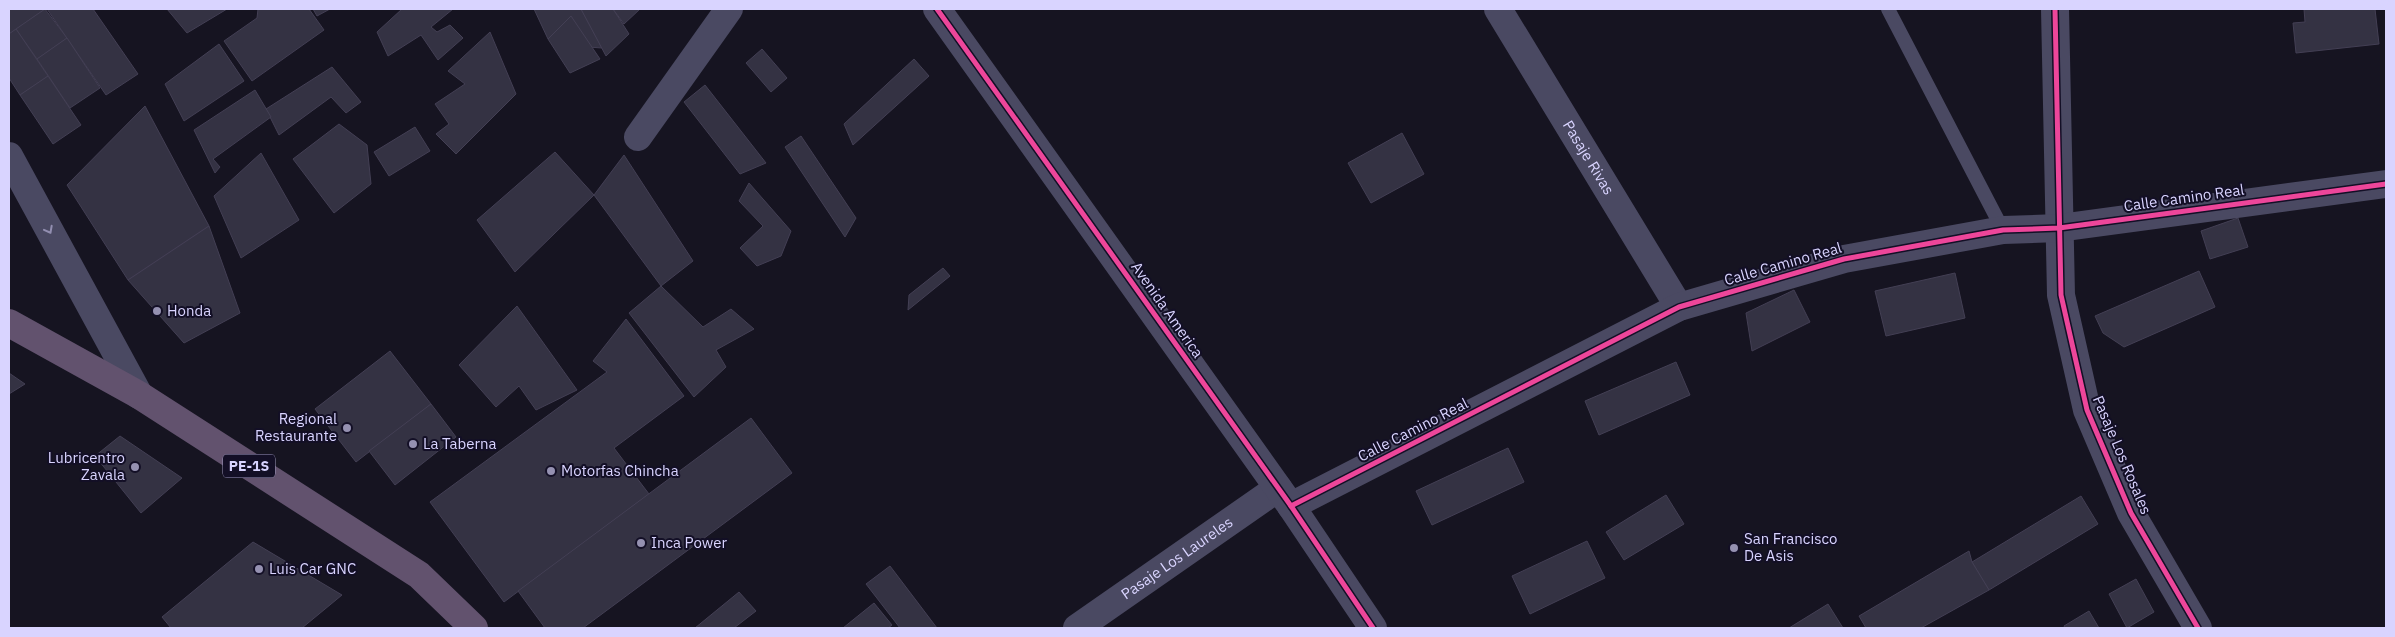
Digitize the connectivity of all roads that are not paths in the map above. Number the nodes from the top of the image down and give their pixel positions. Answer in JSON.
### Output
{"nodes":[{"id":1,"x":729,"y":9,"type":"edge"},
{"id":2,"x":938,"y":9,"type":"edge"},
{"id":3,"x":1498,"y":9,"type":"edge"},
{"id":4,"x":1888,"y":9,"type":"edge"},
{"id":5,"x":2055,"y":9,"type":"edge"},
{"id":6,"x":638,"y":136,"type":"dead end"},
{"id":7,"x":9,"y":156,"type":"edge"},
{"id":8,"x":2386,"y":184,"type":"edge"},
{"id":9,"x":9,"y":192,"type":"edge"},
{"id":10,"x":34,"y":202,"type":"junction"},
{"id":11,"x":2060,"y":228,"type":"junction"},
{"id":12,"x":2003,"y":230,"type":"junction"},
{"id":13,"x":1679,"y":307,"type":"junction"},
{"id":14,"x":9,"y":323,"type":"edge"},
{"id":15,"x":139,"y":395,"type":"junction"},
{"id":16,"x":1284,"y":497,"type":"junction"},
{"id":17,"x":474,"y":628,"type":"edge"},
{"id":18,"x":1076,"y":628,"type":"edge"},
{"id":19,"x":1373,"y":628,"type":"edge"},
{"id":20,"x":2198,"y":628,"type":"edge"}],
"edges":[{"from":1,"to":6,"type":"street"},
{"from":2,"to":16,"type":"street","name":"Avenida America"},
{"from":3,"to":13,"type":"street","name":"Pasaje Rivas"},
{"from":4,"to":12,"type":"lane"},
{"from":5,"to":11,"type":"street","name":"Pasaje Los Rosales"},
{"from":7,"to":10,"type":"street"},
{"from":8,"to":11,"type":"street","name":"Calle Camino Real"},
{"from":9,"to":10,"type":"street"},
{"from":10,"to":15,"type":"street","one_way":true},
{"from":11,"to":12,"type":"street","name":"Calle Camino Real"},
{"from":11,"to":20,"type":"street","name":"Pasaje Los Rosales"},
{"from":12,"to":13,"type":"street","name":"Calle Camino Real"},
{"from":13,"to":16,"type":"street","name":"Calle Camino Real"},
{"from":14,"to":15,"type":"highway","number":"PE-1S"},
{"from":15,"to":17,"type":"highway","number":"PE-1S"},
{"from":16,"to":18,"type":"street","name":"Pasaje Los Laureles"},
{"from":16,"to":19,"type":"street","name":"Avenida America"}]}
